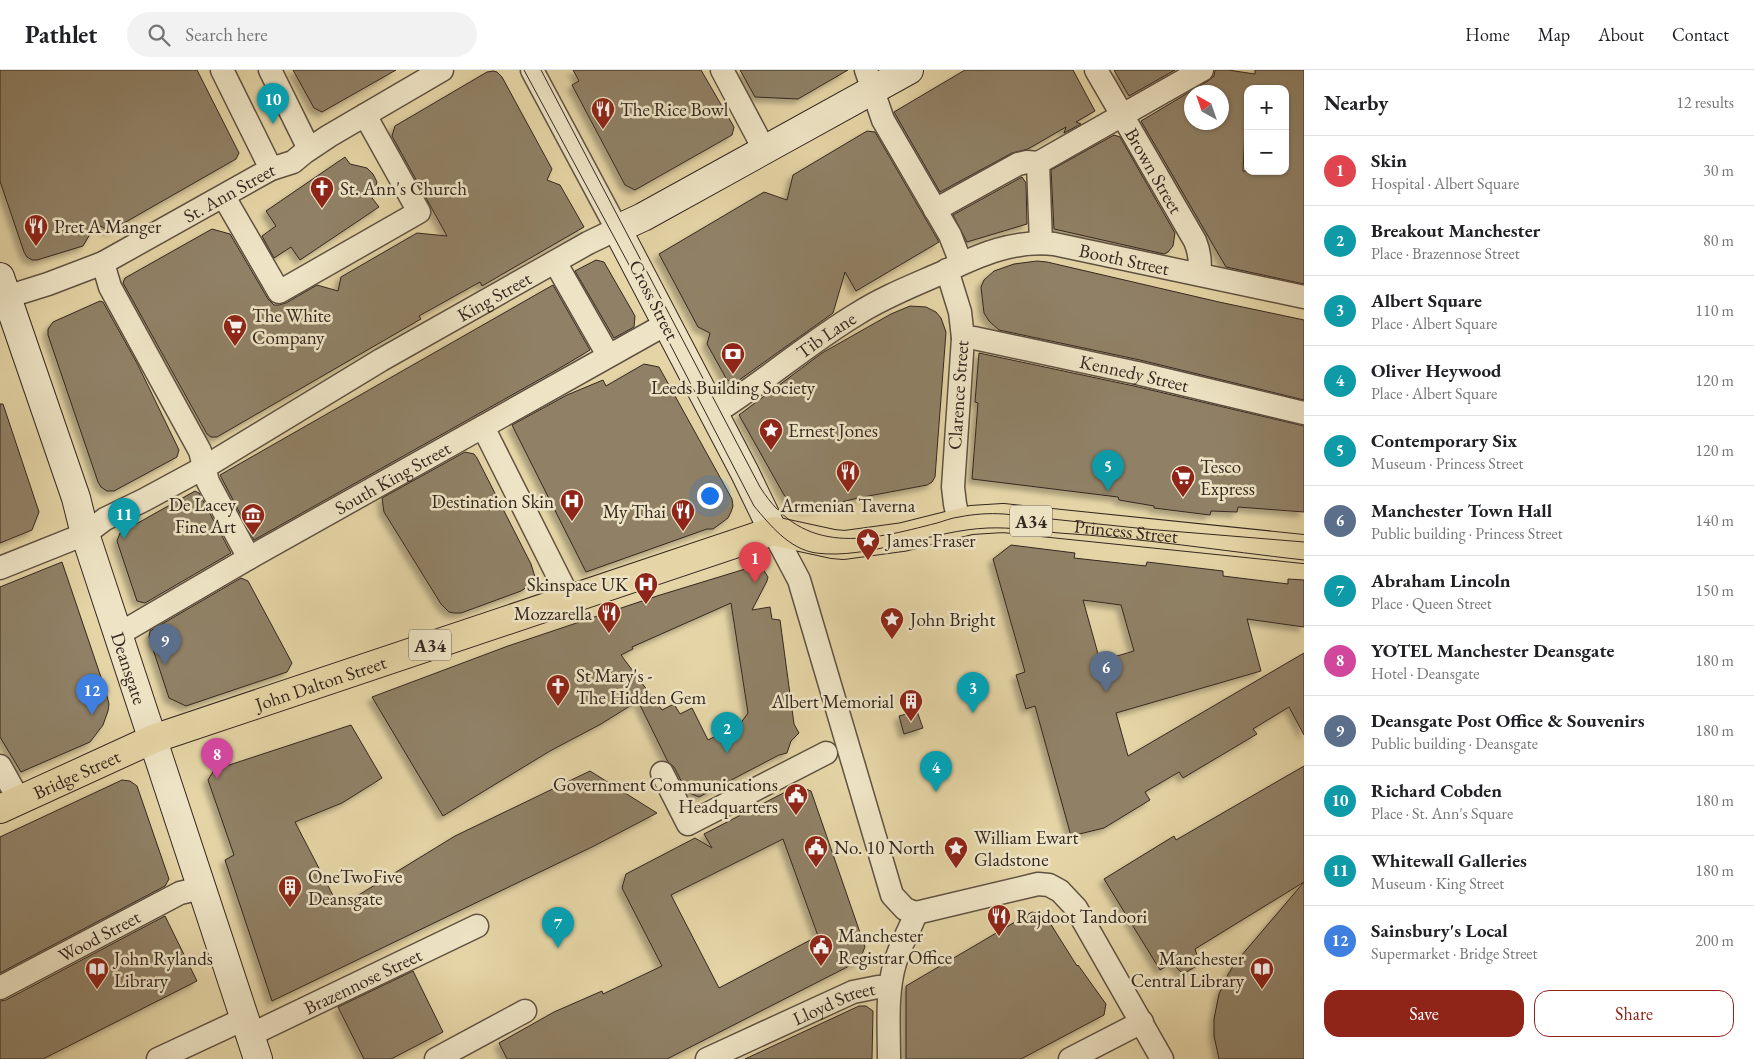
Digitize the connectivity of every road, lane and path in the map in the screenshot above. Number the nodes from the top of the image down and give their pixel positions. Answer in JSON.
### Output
{"nodes":[{"id":1,"x":222,"y":70,"type":"edge"},
{"id":2,"x":270,"y":70,"type":"edge"},
{"id":3,"x":441,"y":70,"type":"edge"},
{"id":4,"x":532,"y":70,"type":"edge"},
{"id":5,"x":722,"y":70,"type":"edge"},
{"id":6,"x":909,"y":70,"type":"edge"},
{"id":7,"x":1096,"y":70,"type":"edge"},
{"id":8,"x":1202,"y":70,"type":"edge"},
{"id":9,"x":869,"y":80,"type":"edge"},
{"id":10,"x":365,"y":115,"type":"junction"},
{"id":11,"x":1122,"y":115,"type":"junction"},
{"id":12,"x":309,"y":149,"type":"junction"},
{"id":13,"x":764,"y":149,"type":"junction"},
{"id":14,"x":1038,"y":162,"type":"junction"},
{"id":15,"x":271,"y":169,"type":"junction"},
{"id":16,"x":224,"y":197,"type":"junction"},
{"id":17,"x":935,"y":210,"type":"junction"},
{"id":18,"x":617,"y":229,"type":"junction"},
{"id":19,"x":1041,"y":243,"type":"junction"},
{"id":20,"x":555,"y":262,"type":"junction"},
{"id":21,"x":103,"y":263,"type":"junction"},
{"id":22,"x":954,"y":266,"type":"junction"},
{"id":23,"x":1199,"y":274,"type":"junction"},
{"id":24,"x":2,"y":291,"type":"edge"},
{"id":25,"x":1304,"y":297,"type":"edge"},
{"id":26,"x":666,"y":324,"type":"junction"},
{"id":27,"x":963,"y":338,"type":"junction"},
{"id":28,"x":608,"y":355,"type":"junction"},
{"id":29,"x":1304,"y":413,"type":"edge"},
{"id":30,"x":713,"y":414,"type":"junction"},
{"id":31,"x":483,"y":427,"type":"junction"},
{"id":32,"x":205,"y":467,"type":"junction"},
{"id":33,"x":959,"y":522,"type":"junction"},
{"id":34,"x":773,"y":530,"type":"junction"},
{"id":35,"x":85,"y":534,"type":"junction"},
{"id":36,"x":1304,"y":549,"type":"edge"},
{"id":37,"x":249,"y":558,"type":"junction"},
{"id":38,"x":0,"y":568,"type":"edge"},
{"id":39,"x":567,"y":598,"type":"junction"},
{"id":40,"x":119,"y":634,"type":"junction"},
{"id":41,"x":153,"y":739,"type":"junction"},
{"id":42,"x":826,"y":753,"type":"dead end"},
{"id":43,"x":0,"y":766,"type":"edge"},
{"id":44,"x":662,"y":773,"type":"dead end"},
{"id":45,"x":9,"y":805,"type":"edge"},
{"id":46,"x":201,"y":888,"type":"junction"},
{"id":47,"x":916,"y":913,"type":"junction"},
{"id":48,"x":477,"y":926,"type":"dead end"},
{"id":49,"x":890,"y":987,"type":"junction"},
{"id":50,"x":0,"y":988,"type":"edge"},
{"id":51,"x":525,"y":1012,"type":"dead end"},
{"id":52,"x":1142,"y":1022,"type":"junction"},
{"id":53,"x":251,"y":1038,"type":"edge"},
{"id":54,"x":158,"y":1059,"type":"edge"},
{"id":55,"x":436,"y":1059,"type":"edge"},
{"id":56,"x":707,"y":1059,"type":"edge"},
{"id":57,"x":889,"y":1059,"type":"edge"},
{"id":58,"x":1070,"y":1059,"type":"edge"},
{"id":59,"x":1162,"y":1059,"type":"edge"}],
"edges":[{"from":1,"to":15,"type":"street"},
{"from":2,"to":12,"type":"street"},
{"from":3,"to":10,"type":"street","name":"St. Ann Street"},
{"from":4,"to":18,"type":"street","name":"Cross Street"},
{"from":5,"to":13,"type":"street"},
{"from":6,"to":9,"type":"street","name":"King Street"},
{"from":7,"to":11,"type":"street","name":"Brown Street"},
{"from":8,"to":11,"type":"street"},
{"from":9,"to":13,"type":"street","name":"King Street"},
{"from":9,"to":17,"type":"street","name":"Clarence Street"},
{"from":10,"to":12,"type":"street","name":"St. Ann Street"},
{"from":10,"to":16,"type":"street"},
{"from":11,"to":14,"type":"street"},
{"from":11,"to":23,"type":"street","name":"Brown Street"},
{"from":12,"to":15,"type":"street","name":"St. Ann Street"},
{"from":13,"to":18,"type":"street","name":"King Street"},
{"from":14,"to":17,"type":"street"},
{"from":14,"to":19,"type":"street"},
{"from":15,"to":16,"type":"street","name":"St. Ann Street"},
{"from":16,"to":21,"type":"street","name":"St. Ann Street"},
{"from":17,"to":22,"type":"street","name":"Clarence Street"},
{"from":18,"to":20,"type":"street","name":"King Street"},
{"from":18,"to":26,"type":"street","name":"Cross Street"},
{"from":19,"to":22,"type":"street","name":"Booth Street"},
{"from":19,"to":23,"type":"street","name":"Booth Street"},
{"from":20,"to":28,"type":"street"},
{"from":20,"to":32,"type":"street","name":"King Street"},
{"from":21,"to":24,"type":"street","name":"St. Ann Street"},
{"from":21,"to":32,"type":"street"},
{"from":22,"to":27,"type":"street","name":"Clarence Street"},
{"from":22,"to":30,"type":"street","name":"Tib Lane"},
{"from":23,"to":25,"type":"street","name":"Booth Street"},
{"from":24,"to":35,"type":"street","name":"Deansgate"},
{"from":26,"to":28,"type":"street","name":"South King Street"},
{"from":26,"to":30,"type":"street","name":"Cross Street"},
{"from":27,"to":29,"type":"street","name":"Kennedy Street"},
{"from":27,"to":33,"type":"street","name":"Clarence Street"},
{"from":28,"to":31,"type":"street","name":"South King Street"},
{"from":30,"to":34,"type":"street","name":"Cross Street"},
{"from":31,"to":37,"type":"street","name":"South King Street"},
{"from":31,"to":39,"type":"street"},
{"from":32,"to":35,"type":"street","name":"King Street"},
{"from":32,"to":37,"type":"street"},
{"from":33,"to":34,"type":"main road","name":"Princess Street","number":"A34"},
{"from":33,"to":36,"type":"main road","name":"Princess Street","number":"A34"},
{"from":34,"to":39,"type":"main road","name":"John Dalton Street","number":"A34"},
{"from":34,"to":47,"type":"street"},
{"from":35,"to":38,"type":"street","name":"King Street"},
{"from":35,"to":40,"type":"street","name":"Deansgate"},
{"from":37,"to":40,"type":"street","name":"South King Street"},
{"from":39,"to":41,"type":"main road","name":"John Dalton Street","number":"A34"},
{"from":40,"to":41,"type":"street","name":"Deansgate"},
{"from":41,"to":45,"type":"main road","name":"Bridge Street","number":"A34"},
{"from":41,"to":46,"type":"street","name":"Deansgate"},
{"from":42,"to":44,"type":"street"},
{"from":43,"to":45,"type":"street"},
{"from":46,"to":50,"type":"street","name":"Wood Street"},
{"from":46,"to":53,"type":"street","name":"Deansgate"},
{"from":47,"to":49,"type":"street","name":"Lloyd Street"},
{"from":47,"to":52,"type":"street"},
{"from":48,"to":53,"type":"street","name":"Brazennose Street"},
{"from":49,"to":56,"type":"street","name":"Lloyd Street"},
{"from":49,"to":57,"type":"street"},
{"from":51,"to":55,"type":"street"},
{"from":52,"to":58,"type":"street"},
{"from":52,"to":59,"type":"street"},
{"from":53,"to":54,"type":"street","name":"Brazennose Street"}]}
